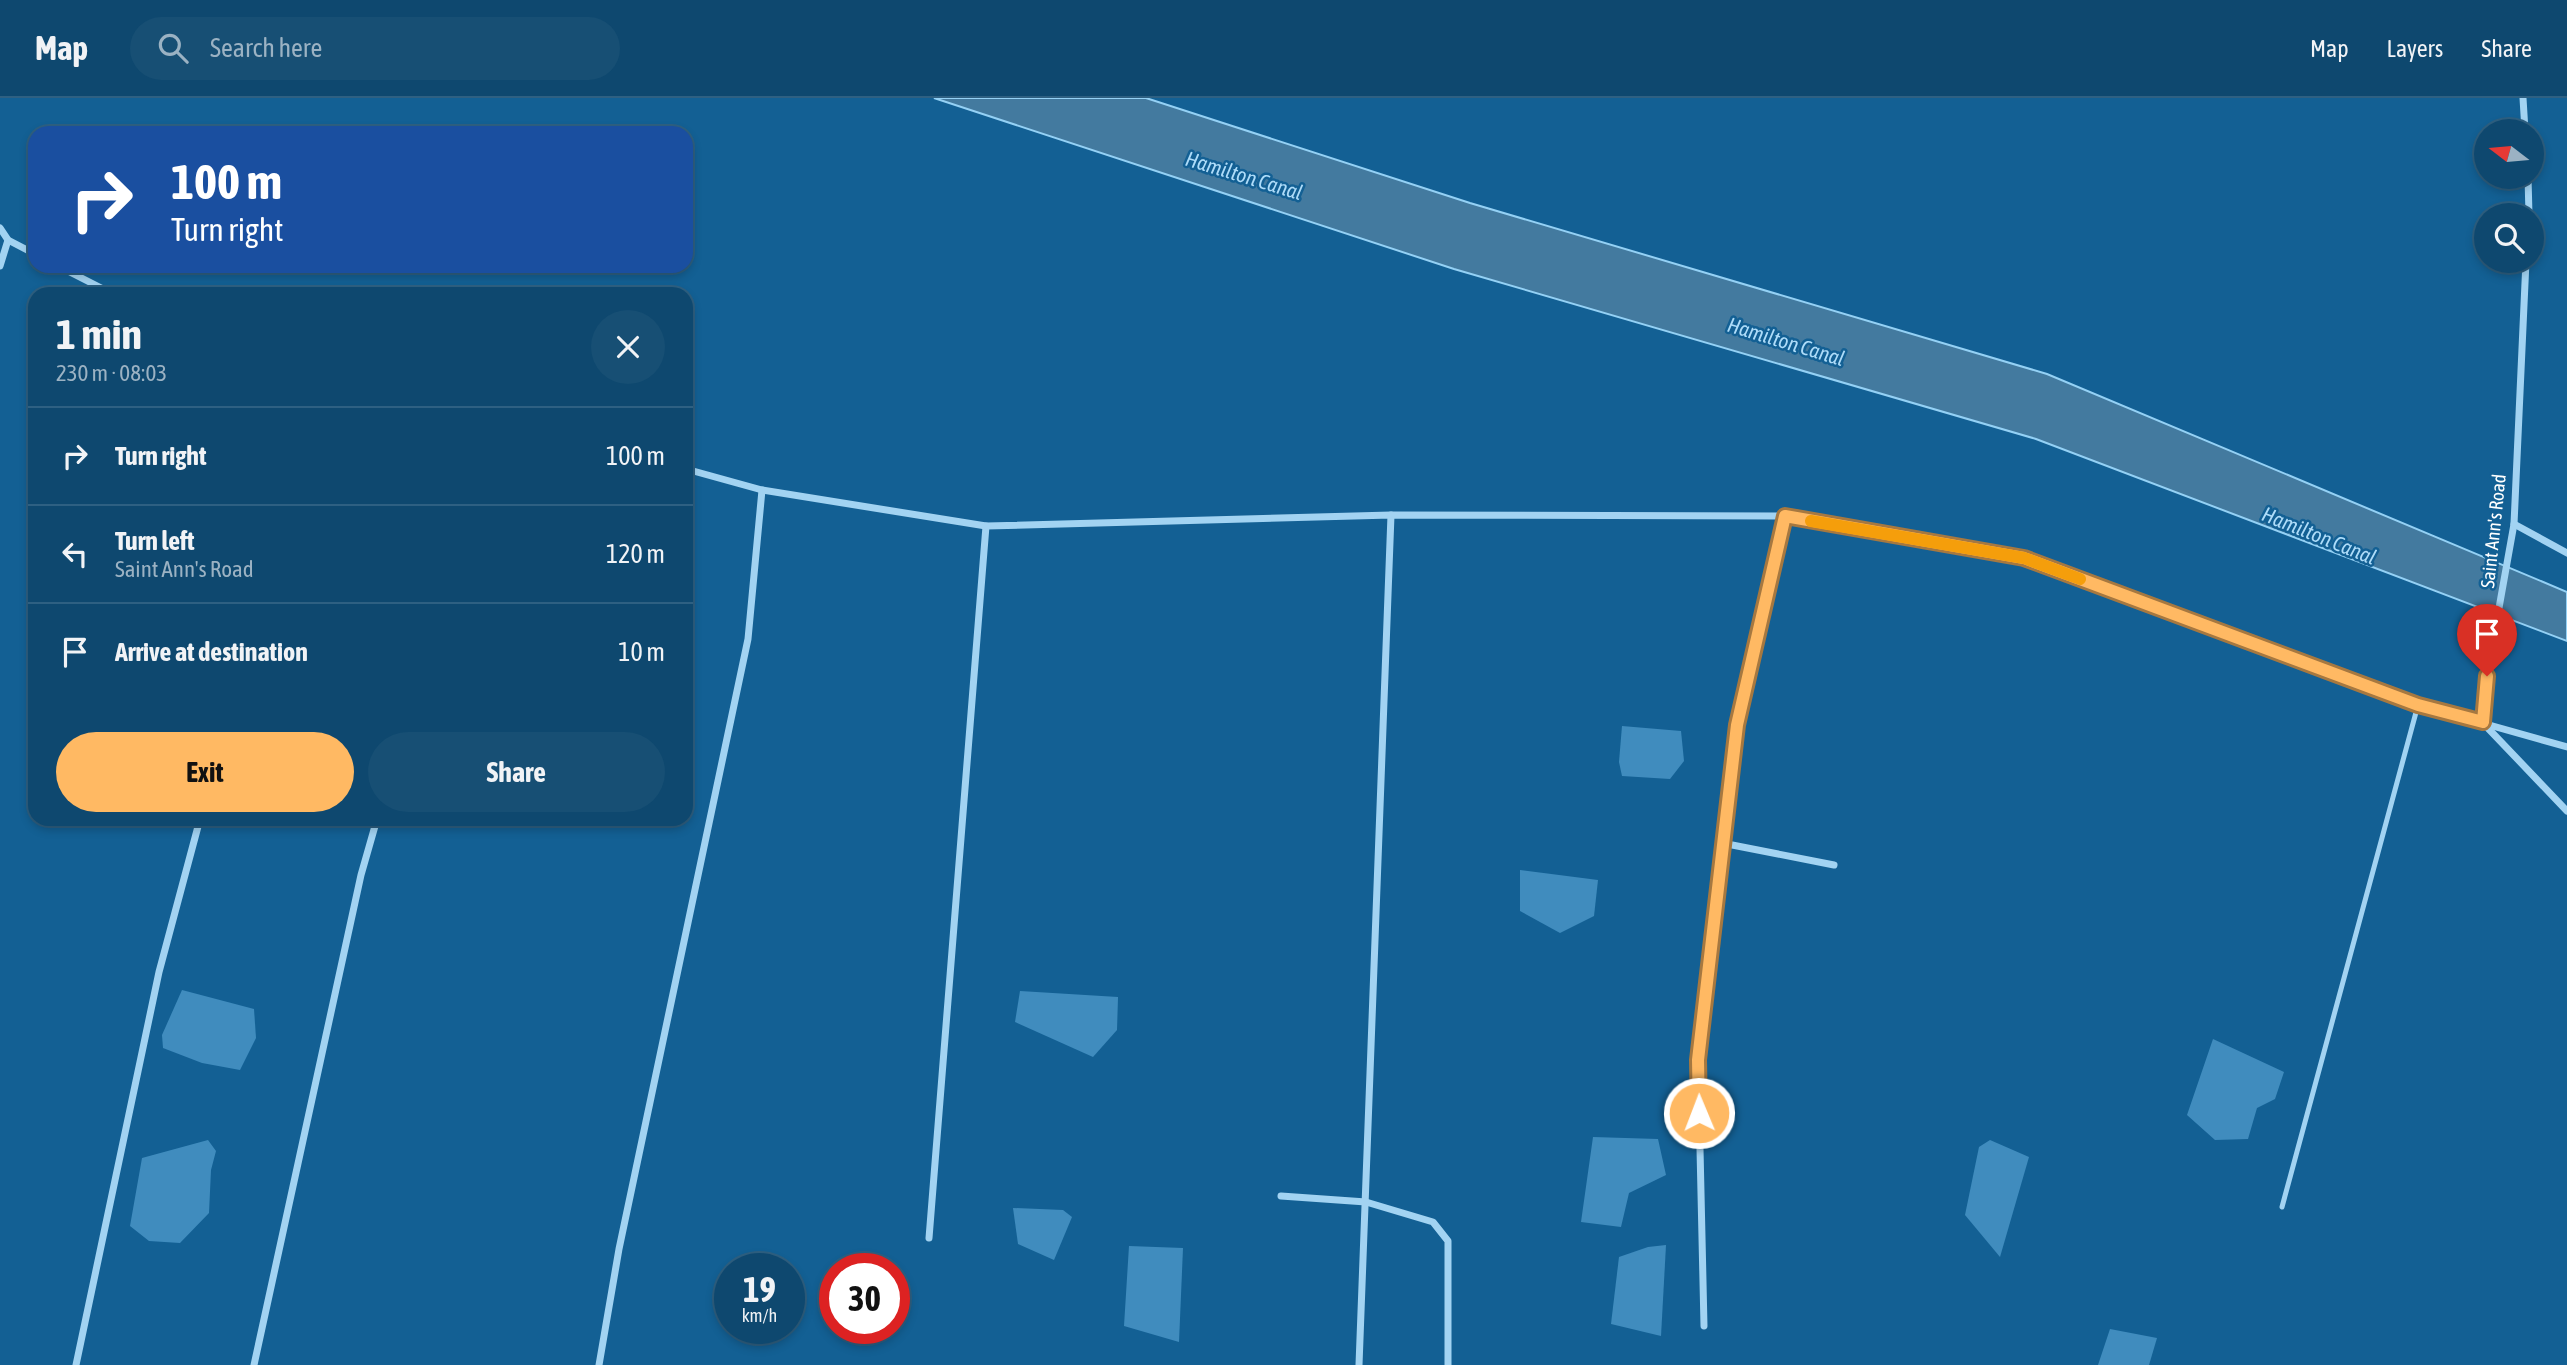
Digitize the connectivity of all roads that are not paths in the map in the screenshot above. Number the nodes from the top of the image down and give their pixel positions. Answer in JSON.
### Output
{"nodes":[{"id":1,"x":2523,"y":98,"type":"edge"},
{"id":2,"x":2524,"y":119,"type":"edge"},
{"id":3,"x":0,"y":228,"type":"edge"},
{"id":4,"x":8,"y":240,"type":"junction"},
{"id":5,"x":28,"y":250,"type":"edge"},
{"id":6,"x":0,"y":266,"type":"edge"},
{"id":7,"x":72,"y":273,"type":"edge"},
{"id":8,"x":2525,"y":273,"type":"edge"},
{"id":9,"x":99,"y":287,"type":"edge"},
{"id":10,"x":693,"y":471,"type":"edge"},
{"id":11,"x":762,"y":490,"type":"junction"},
{"id":12,"x":1391,"y":515,"type":"junction"},
{"id":13,"x":1785,"y":516,"type":"junction"},
{"id":14,"x":2514,"y":524,"type":"junction"},
{"id":15,"x":986,"y":526,"type":"junction"},
{"id":16,"x":2567,"y":553,"type":"edge"},
{"id":17,"x":2418,"y":705,"type":"junction"},
{"id":18,"x":2483,"y":722,"type":"junction"},
{"id":19,"x":2567,"y":747,"type":"edge"},
{"id":20,"x":2567,"y":811,"type":"edge"},
{"id":21,"x":198,"y":826,"type":"edge"},
{"id":22,"x":375,"y":826,"type":"edge"},
{"id":23,"x":1722,"y":843,"type":"junction"},
{"id":24,"x":1834,"y":865,"type":"dead end"},
{"id":25,"x":1281,"y":1196,"type":"dead end"},
{"id":26,"x":1366,"y":1202,"type":"junction"},
{"id":27,"x":2283,"y":1206,"type":"dead end"},
{"id":28,"x":929,"y":1238,"type":"dead end"},
{"id":29,"x":1704,"y":1325,"type":"dead end"},
{"id":30,"x":76,"y":1365,"type":"edge"},
{"id":31,"x":254,"y":1365,"type":"edge"},
{"id":32,"x":599,"y":1365,"type":"edge"},
{"id":33,"x":1359,"y":1365,"type":"edge"},
{"id":34,"x":1448,"y":1365,"type":"edge"}],
"edges":[{"from":1,"to":2,"type":"street"},
{"from":3,"to":4,"type":"street"},
{"from":4,"to":5,"type":"street"},
{"from":4,"to":6,"type":"street"},
{"from":7,"to":9,"type":"street"},
{"from":8,"to":14,"type":"street","name":"Saint Ann's Road"},
{"from":10,"to":11,"type":"street"},
{"from":11,"to":15,"type":"street"},
{"from":11,"to":32,"type":"street"},
{"from":12,"to":13,"type":"street"},
{"from":12,"to":15,"type":"street"},
{"from":12,"to":26,"type":"street"},
{"from":13,"to":17,"type":"street"},
{"from":13,"to":23,"type":"street"},
{"from":14,"to":16,"type":"street"},
{"from":14,"to":18,"type":"street","name":"Saint Ann's Road"},
{"from":15,"to":28,"type":"street"},
{"from":17,"to":18,"type":"street"},
{"from":17,"to":27,"type":"lane"},
{"from":18,"to":19,"type":"street"},
{"from":18,"to":20,"type":"street"},
{"from":21,"to":30,"type":"street"},
{"from":22,"to":31,"type":"street"},
{"from":23,"to":24,"type":"street"},
{"from":23,"to":29,"type":"street"},
{"from":25,"to":26,"type":"street"},
{"from":26,"to":33,"type":"street"},
{"from":26,"to":34,"type":"street"}]}
